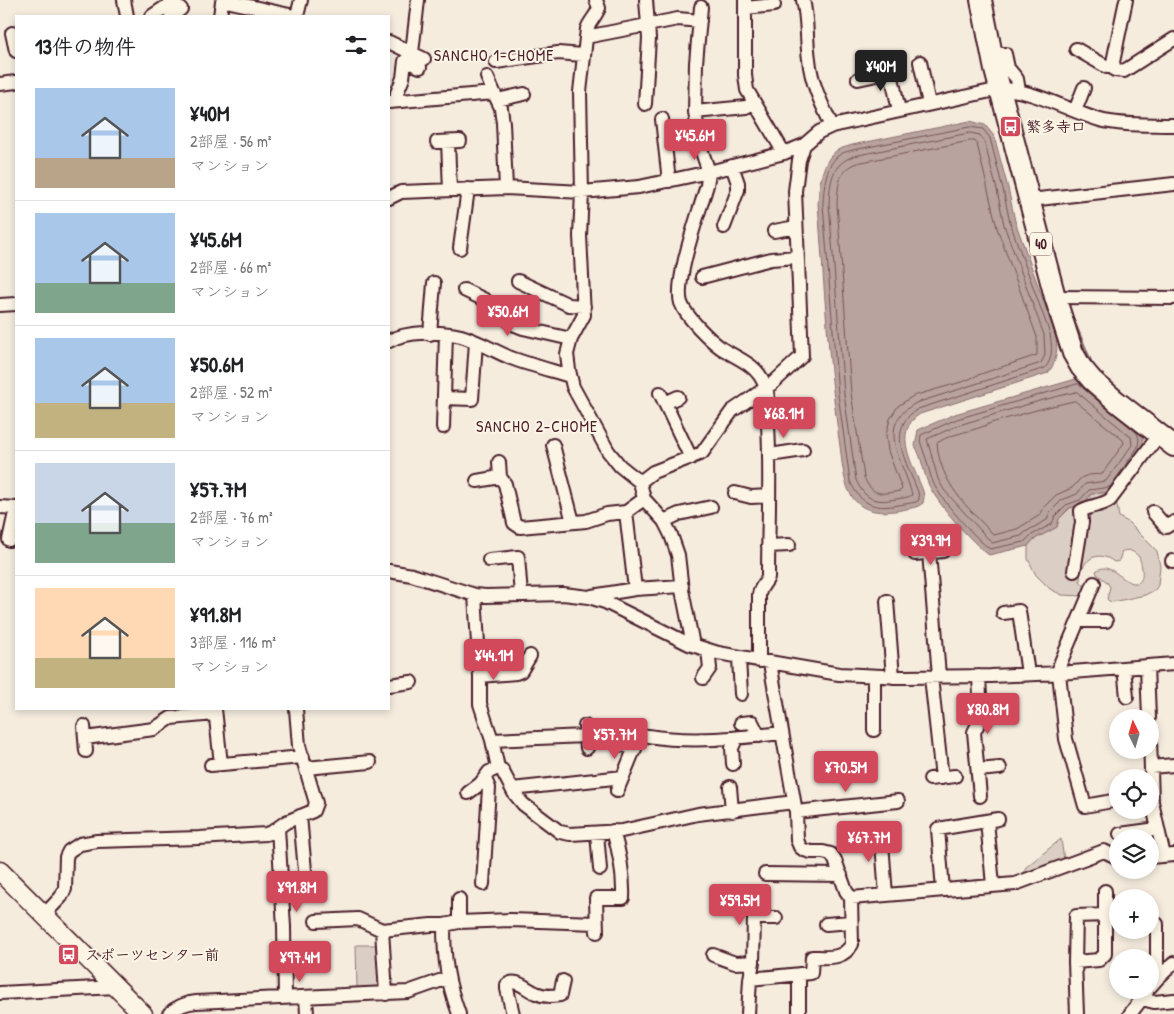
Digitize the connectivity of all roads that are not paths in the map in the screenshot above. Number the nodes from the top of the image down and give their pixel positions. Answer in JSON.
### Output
{"nodes":[{"id":1,"x":124,"y":0,"type":"edge"},
{"id":2,"x":301,"y":0,"type":"edge"},
{"id":3,"x":418,"y":0,"type":"edge"},
{"id":4,"x":596,"y":0,"type":"edge"},
{"id":5,"x":646,"y":0,"type":"edge"},
{"id":6,"x":804,"y":0,"type":"edge"},
{"id":7,"x":981,"y":0,"type":"edge"},
{"id":8,"x":1126,"y":0,"type":"edge"},
{"id":9,"x":745,"y":4,"type":"edge"},
{"id":10,"x":774,"y":5,"type":"dead end"},
{"id":11,"x":174,"y":6,"type":"edge"},
{"id":12,"x":701,"y":7,"type":"dead end"},
{"id":13,"x":127,"y":15,"type":"edge"},
{"id":14,"x":154,"y":15,"type":"edge"},
{"id":15,"x":220,"y":15,"type":"edge"},
{"id":16,"x":290,"y":15,"type":"edge"},
{"id":17,"x":295,"y":15,"type":"edge"},
{"id":18,"x":700,"y":21,"type":"junction"},
{"id":19,"x":649,"y":25,"type":"junction"},
{"id":20,"x":12,"y":33,"type":"dead end"},
{"id":21,"x":586,"y":37,"type":"junction"},
{"id":22,"x":1174,"y":39,"type":"edge"},
{"id":23,"x":390,"y":42,"type":"edge"},
{"id":24,"x":15,"y":46,"type":"edge"},
{"id":25,"x":1076,"y":49,"type":"dead end"},
{"id":26,"x":412,"y":53,"type":"junction"},
{"id":27,"x":583,"y":55,"type":"junction"},
{"id":28,"x":496,"y":62,"type":"dead end"},
{"id":29,"x":920,"y":62,"type":"dead end"},
{"id":30,"x":1113,"y":67,"type":"junction"},
{"id":31,"x":487,"y":77,"type":"dead end"},
{"id":32,"x":858,"y":79,"type":"dead end"},
{"id":33,"x":15,"y":82,"type":"edge"},
{"id":34,"x":0,"y":84,"type":"edge"},
{"id":35,"x":1084,"y":88,"type":"dead end"},
{"id":36,"x":1010,"y":90,"type":"junction"},
{"id":37,"x":524,"y":94,"type":"dead end"},
{"id":38,"x":496,"y":96,"type":"junction"},
{"id":39,"x":393,"y":101,"type":"edge"},
{"id":40,"x":754,"y":103,"type":"junction"},
{"id":41,"x":645,"y":104,"type":"dead end"},
{"id":42,"x":929,"y":104,"type":"junction"},
{"id":43,"x":899,"y":111,"type":"junction"},
{"id":44,"x":1075,"y":111,"type":"junction"},
{"id":45,"x":695,"y":112,"type":"junction"},
{"id":46,"x":662,"y":119,"type":"dead end"},
{"id":47,"x":1174,"y":125,"type":"edge"},
{"id":48,"x":832,"y":126,"type":"junction"},
{"id":49,"x":448,"y":142,"type":"dead end"},
{"id":50,"x":804,"y":145,"type":"junction"},
{"id":51,"x":784,"y":153,"type":"junction"},
{"id":52,"x":732,"y":166,"type":"junction"},
{"id":53,"x":709,"y":172,"type":"junction"},
{"id":54,"x":669,"y":181,"type":"junction"},
{"id":55,"x":1174,"y":184,"type":"edge"},
{"id":56,"x":506,"y":188,"type":"junction"},
{"id":57,"x":468,"y":189,"type":"junction"},
{"id":58,"x":450,"y":190,"type":"junction"},
{"id":59,"x":582,"y":192,"type":"junction"},
{"id":60,"x":390,"y":198,"type":"edge"},
{"id":61,"x":1030,"y":200,"type":"junction"},
{"id":62,"x":724,"y":227,"type":"dead end"},
{"id":63,"x":796,"y":227,"type":"junction"},
{"id":64,"x":774,"y":231,"type":"dead end"},
{"id":65,"x":460,"y":248,"type":"dead end"},
{"id":66,"x":797,"y":257,"type":"junction"},
{"id":67,"x":702,"y":276,"type":"dead end"},
{"id":68,"x":518,"y":281,"type":"dead end"},
{"id":69,"x":434,"y":283,"type":"dead end"},
{"id":70,"x":464,"y":290,"type":"dead end"},
{"id":71,"x":1055,"y":297,"type":"junction"},
{"id":72,"x":1174,"y":298,"type":"edge"},
{"id":73,"x":15,"y":304,"type":"edge"},
{"id":74,"x":0,"y":305,"type":"edge"},
{"id":75,"x":584,"y":306,"type":"junction"},
{"id":76,"x":430,"y":334,"type":"junction"},
{"id":77,"x":446,"y":334,"type":"junction"},
{"id":78,"x":390,"y":340,"type":"edge"},
{"id":79,"x":571,"y":340,"type":"junction"},
{"id":80,"x":476,"y":342,"type":"junction"},
{"id":81,"x":570,"y":376,"type":"junction"},
{"id":82,"x":766,"y":388,"type":"junction"},
{"id":83,"x":678,"y":397,"type":"dead end"},
{"id":84,"x":444,"y":398,"type":"junction"},
{"id":85,"x":443,"y":427,"type":"dead end"},
{"id":86,"x":1167,"y":441,"type":"edge"},
{"id":87,"x":553,"y":445,"type":"dead end"},
{"id":88,"x":802,"y":450,"type":"dead end"},
{"id":89,"x":770,"y":455,"type":"junction"},
{"id":90,"x":691,"y":458,"type":"junction"},
{"id":91,"x":499,"y":462,"type":"dead end"},
{"id":92,"x":500,"y":477,"type":"junction"},
{"id":93,"x":477,"y":481,"type":"dead end"},
{"id":94,"x":640,"y":482,"type":"junction"},
{"id":95,"x":735,"y":494,"type":"dead end"},
{"id":96,"x":769,"y":496,"type":"junction"},
{"id":97,"x":644,"y":499,"type":"junction"},
{"id":98,"x":0,"y":507,"type":"edge"},
{"id":99,"x":711,"y":507,"type":"dead end"},
{"id":100,"x":15,"y":508,"type":"edge"},
{"id":101,"x":626,"y":512,"type":"junction"},
{"id":102,"x":1153,"y":512,"type":"dead end"},
{"id":103,"x":15,"y":513,"type":"edge"},
{"id":104,"x":664,"y":521,"type":"junction"},
{"id":105,"x":574,"y":522,"type":"junction"},
{"id":106,"x":1174,"y":522,"type":"edge"},
{"id":107,"x":10,"y":540,"type":"dead end"},
{"id":108,"x":789,"y":545,"type":"dead end"},
{"id":109,"x":768,"y":546,"type":"junction"},
{"id":110,"x":943,"y":551,"type":"dead end"},
{"id":111,"x":929,"y":552,"type":"junction"},
{"id":112,"x":915,"y":554,"type":"dead end"},
{"id":113,"x":489,"y":560,"type":"dead end"},
{"id":114,"x":390,"y":570,"type":"edge"},
{"id":115,"x":1074,"y":571,"type":"dead end"},
{"id":116,"x":1094,"y":583,"type":"dead end"},
{"id":117,"x":682,"y":586,"type":"junction"},
{"id":118,"x":635,"y":589,"type":"junction"},
{"id":119,"x":475,"y":595,"type":"junction"},
{"id":120,"x":521,"y":595,"type":"junction"},
{"id":121,"x":589,"y":597,"type":"junction"},
{"id":122,"x":887,"y":601,"type":"dead end"},
{"id":123,"x":1004,"y":613,"type":"dead end"},
{"id":124,"x":1106,"y":621,"type":"dead end"},
{"id":125,"x":1078,"y":622,"type":"junction"},
{"id":126,"x":693,"y":645,"type":"junction"},
{"id":127,"x":708,"y":650,"type":"junction"},
{"id":128,"x":530,"y":656,"type":"dead end"},
{"id":129,"x":739,"y":658,"type":"junction"},
{"id":130,"x":764,"y":662,"type":"junction"},
{"id":131,"x":1174,"y":664,"type":"edge"},
{"id":132,"x":1147,"y":666,"type":"junction"},
{"id":133,"x":1124,"y":668,"type":"junction"},
{"id":134,"x":1059,"y":673,"type":"junction"},
{"id":135,"x":1028,"y":674,"type":"junction"},
{"id":136,"x":480,"y":676,"type":"junction"},
{"id":137,"x":874,"y":676,"type":"junction"},
{"id":138,"x":935,"y":676,"type":"junction"},
{"id":139,"x":980,"y":676,"type":"junction"},
{"id":140,"x":893,"y":677,"type":"junction"},
{"id":141,"x":703,"y":678,"type":"dead end"},
{"id":142,"x":411,"y":682,"type":"dead end"},
{"id":143,"x":390,"y":685,"type":"edge"},
{"id":144,"x":741,"y":694,"type":"dead end"},
{"id":145,"x":1127,"y":697,"type":"dead end"},
{"id":146,"x":1149,"y":709,"type":"edge"},
{"id":147,"x":296,"y":710,"type":"edge"},
{"id":148,"x":215,"y":712,"type":"edge"},
{"id":149,"x":741,"y":723,"type":"dead end"},
{"id":150,"x":874,"y":730,"type":"dead end"},
{"id":151,"x":782,"y":733,"type":"junction"},
{"id":152,"x":759,"y":736,"type":"junction"},
{"id":153,"x":586,"y":737,"type":"dead end"},
{"id":154,"x":736,"y":738,"type":"junction"},
{"id":155,"x":492,"y":740,"type":"junction"},
{"id":156,"x":611,"y":740,"type":"dead end"},
{"id":157,"x":640,"y":742,"type":"junction"},
{"id":158,"x":86,"y":751,"type":"dead end"},
{"id":159,"x":1151,"y":759,"type":"edge"},
{"id":160,"x":304,"y":762,"type":"junction"},
{"id":161,"x":370,"y":762,"type":"dead end"},
{"id":162,"x":733,"y":764,"type":"dead end"},
{"id":163,"x":1174,"y":765,"type":"edge"},
{"id":164,"x":1151,"y":767,"type":"joint"},
{"id":165,"x":498,"y":768,"type":"junction"},
{"id":166,"x":1000,"y":768,"type":"dead end"},
{"id":167,"x":978,"y":770,"type":"junction"},
{"id":168,"x":485,"y":778,"type":"junction"},
{"id":169,"x":623,"y":778,"type":"junction"},
{"id":170,"x":942,"y":778,"type":"dead end"},
{"id":171,"x":730,"y":787,"type":"dead end"},
{"id":172,"x":512,"y":789,"type":"junction"},
{"id":173,"x":617,"y":791,"type":"dead end"},
{"id":174,"x":468,"y":793,"type":"dead end"},
{"id":175,"x":980,"y":796,"type":"dead end"},
{"id":176,"x":898,"y":801,"type":"dead end"},
{"id":177,"x":1109,"y":802,"type":"edge"},
{"id":178,"x":795,"y":807,"type":"junction"},
{"id":179,"x":732,"y":811,"type":"junction"},
{"id":180,"x":300,"y":816,"type":"junction"},
{"id":181,"x":278,"y":828,"type":"junction"},
{"id":182,"x":881,"y":830,"type":"dead end"},
{"id":183,"x":613,"y":832,"type":"junction"},
{"id":184,"x":597,"y":833,"type":"junction"},
{"id":185,"x":1159,"y":834,"type":"edge"},
{"id":186,"x":1109,"y":854,"type":"edge"},
{"id":187,"x":1169,"y":855,"type":"edge"},
{"id":188,"x":600,"y":869,"type":"dead end"},
{"id":189,"x":0,"y":871,"type":"edge"},
{"id":190,"x":765,"y":874,"type":"dead end"},
{"id":191,"x":841,"y":875,"type":"junction"},
{"id":192,"x":306,"y":882,"type":"dead end"},
{"id":193,"x":483,"y":884,"type":"dead end"},
{"id":194,"x":993,"y":886,"type":"junction"},
{"id":195,"x":943,"y":890,"type":"junction"},
{"id":196,"x":1105,"y":891,"type":"dead end"},
{"id":197,"x":886,"y":895,"type":"junction"},
{"id":198,"x":851,"y":898,"type":"junction"},
{"id":199,"x":459,"y":899,"type":"dead end"},
{"id":200,"x":44,"y":915,"type":"junction"},
{"id":201,"x":1105,"y":915,"type":"junction"},
{"id":202,"x":776,"y":918,"type":"dead end"},
{"id":203,"x":316,"y":921,"type":"dead end"},
{"id":204,"x":459,"y":922,"type":"junction"},
{"id":205,"x":852,"y":922,"type":"junction"},
{"id":206,"x":826,"y":924,"type":"dead end"},
{"id":207,"x":444,"y":926,"type":"junction"},
{"id":208,"x":382,"y":930,"type":"junction"},
{"id":209,"x":1157,"y":939,"type":"edge"},
{"id":210,"x":713,"y":955,"type":"dead end"},
{"id":211,"x":753,"y":962,"type":"junction"},
{"id":212,"x":1075,"y":962,"type":"junction"},
{"id":213,"x":1174,"y":963,"type":"edge"},
{"id":214,"x":799,"y":974,"type":"junction"},
{"id":215,"x":1161,"y":975,"type":"junction"},
{"id":216,"x":1159,"y":977,"type":"edge"},
{"id":217,"x":448,"y":978,"type":"junction"},
{"id":218,"x":750,"y":979,"type":"junction"},
{"id":219,"x":563,"y":982,"type":"dead end"},
{"id":220,"x":116,"y":987,"type":"junction"},
{"id":221,"x":0,"y":993,"type":"edge"},
{"id":222,"x":386,"y":994,"type":"junction"},
{"id":223,"x":306,"y":997,"type":"junction"},
{"id":224,"x":285,"y":998,"type":"junction"},
{"id":225,"x":1142,"y":999,"type":"edge"},
{"id":226,"x":1152,"y":999,"type":"edge"},
{"id":227,"x":1174,"y":1000,"type":"edge"},
{"id":228,"x":799,"y":1012,"type":"dead end"},
{"id":229,"x":143,"y":1014,"type":"edge"},
{"id":230,"x":169,"y":1014,"type":"edge"},
{"id":231,"x":307,"y":1014,"type":"edge"},
{"id":232,"x":459,"y":1014,"type":"edge"},
{"id":233,"x":513,"y":1014,"type":"edge"},
{"id":234,"x":748,"y":1014,"type":"edge"},
{"id":235,"x":1078,"y":1014,"type":"edge"},
{"id":236,"x":1130,"y":1014,"type":"edge"}],
"edges":[{"from":1,"to":13,"type":"street"},
{"from":2,"to":17,"type":"street"},
{"from":3,"to":26,"type":"street"},
{"from":4,"to":21,"type":"street"},
{"from":5,"to":19,"type":"street"},
{"from":6,"to":48,"type":"street"},
{"from":7,"to":36,"type":"main road","number":"40"},
{"from":8,"to":30,"type":"street"},
{"from":9,"to":10,"type":"street"},
{"from":9,"to":40,"type":"street"},
{"from":11,"to":14,"type":"street"},
{"from":12,"to":18,"type":"street"},
{"from":15,"to":16,"type":"street"},
{"from":18,"to":19,"type":"street"},
{"from":18,"to":45,"type":"street"},
{"from":19,"to":21,"type":"street"},
{"from":19,"to":41,"type":"street"},
{"from":20,"to":24,"type":"street"},
{"from":21,"to":27,"type":"street"},
{"from":22,"to":30,"type":"street"},
{"from":23,"to":26,"type":"street"},
{"from":25,"to":30,"type":"street"},
{"from":26,"to":39,"type":"street"},
{"from":27,"to":28,"type":"street"},
{"from":27,"to":59,"type":"street"},
{"from":29,"to":42,"type":"street"},
{"from":31,"to":38,"type":"street"},
{"from":32,"to":43,"type":"street"},
{"from":33,"to":34,"type":"street"},
{"from":35,"to":44,"type":"street"},
{"from":36,"to":42,"type":"street"},
{"from":36,"to":44,"type":"street"},
{"from":36,"to":61,"type":"main road","number":"40"},
{"from":37,"to":38,"type":"street"},
{"from":38,"to":39,"type":"street"},
{"from":38,"to":56,"type":"street"},
{"from":40,"to":45,"type":"street"},
{"from":40,"to":51,"type":"street"},
{"from":42,"to":43,"type":"street"},
{"from":43,"to":48,"type":"street"},
{"from":44,"to":47,"type":"street"},
{"from":45,"to":53,"type":"street"},
{"from":46,"to":54,"type":"street"},
{"from":48,"to":50,"type":"street"},
{"from":49,"to":58,"type":"street"},
{"from":50,"to":51,"type":"street"},
{"from":50,"to":63,"type":"street"},
{"from":51,"to":52,"type":"street"},
{"from":52,"to":53,"type":"street"},
{"from":52,"to":62,"type":"street"},
{"from":53,"to":54,"type":"street"},
{"from":53,"to":82,"type":"street"},
{"from":54,"to":59,"type":"street"},
{"from":55,"to":61,"type":"street"},
{"from":56,"to":57,"type":"street"},
{"from":56,"to":59,"type":"street"},
{"from":57,"to":58,"type":"street"},
{"from":57,"to":65,"type":"street"},
{"from":58,"to":60,"type":"street"},
{"from":59,"to":75,"type":"street"},
{"from":61,"to":71,"type":"main road","number":"40"},
{"from":63,"to":64,"type":"street"},
{"from":63,"to":66,"type":"street"},
{"from":66,"to":67,"type":"street"},
{"from":66,"to":82,"type":"street"},
{"from":68,"to":75,"type":"street"},
{"from":69,"to":76,"type":"street"},
{"from":70,"to":79,"type":"street"},
{"from":71,"to":72,"type":"street"},
{"from":71,"to":86,"type":"main road","number":"40"},
{"from":73,"to":74,"type":"street"},
{"from":75,"to":79,"type":"street"},
{"from":76,"to":77,"type":"street"},
{"from":76,"to":78,"type":"street"},
{"from":77,"to":80,"type":"street"},
{"from":77,"to":84,"type":"street"},
{"from":79,"to":81,"type":"street"},
{"from":80,"to":81,"type":"street"},
{"from":80,"to":84,"type":"street"},
{"from":81,"to":94,"type":"street"},
{"from":82,"to":89,"type":"street"},
{"from":82,"to":90,"type":"street"},
{"from":83,"to":90,"type":"street"},
{"from":84,"to":85,"type":"street"},
{"from":86,"to":115,"type":"street"},
{"from":87,"to":105,"type":"street"},
{"from":88,"to":89,"type":"street"},
{"from":89,"to":96,"type":"street"},
{"from":90,"to":94,"type":"street"},
{"from":91,"to":92,"type":"street"},
{"from":92,"to":93,"type":"street"},
{"from":92,"to":105,"type":"street"},
{"from":94,"to":97,"type":"street"},
{"from":95,"to":96,"type":"street"},
{"from":96,"to":109,"type":"street"},
{"from":97,"to":101,"type":"street"},
{"from":97,"to":104,"type":"street"},
{"from":98,"to":100,"type":"street"},
{"from":99,"to":104,"type":"street"},
{"from":101,"to":105,"type":"street"},
{"from":101,"to":118,"type":"street"},
{"from":102,"to":106,"type":"street"},
{"from":103,"to":107,"type":"street"},
{"from":104,"to":117,"type":"street"},
{"from":108,"to":109,"type":"street"},
{"from":109,"to":130,"type":"street"},
{"from":110,"to":111,"type":"street"},
{"from":111,"to":112,"type":"street"},
{"from":111,"to":138,"type":"street"},
{"from":113,"to":120,"type":"street"},
{"from":114,"to":119,"type":"street"},
{"from":116,"to":125,"type":"street"},
{"from":117,"to":118,"type":"street"},
{"from":117,"to":126,"type":"street"},
{"from":118,"to":121,"type":"street"},
{"from":119,"to":120,"type":"street"},
{"from":119,"to":136,"type":"street"},
{"from":120,"to":121,"type":"street"},
{"from":121,"to":126,"type":"street"},
{"from":122,"to":140,"type":"street"},
{"from":123,"to":135,"type":"street"},
{"from":124,"to":125,"type":"street"},
{"from":125,"to":134,"type":"street"},
{"from":126,"to":127,"type":"street"},
{"from":127,"to":129,"type":"street"},
{"from":127,"to":141,"type":"street"},
{"from":128,"to":136,"type":"street"},
{"from":129,"to":130,"type":"street"},
{"from":129,"to":144,"type":"street"},
{"from":130,"to":137,"type":"street"},
{"from":130,"to":151,"type":"street"},
{"from":131,"to":132,"type":"street"},
{"from":132,"to":133,"type":"street"},
{"from":132,"to":146,"type":"street"},
{"from":133,"to":134,"type":"street"},
{"from":133,"to":145,"type":"street"},
{"from":134,"to":135,"type":"street"},
{"from":134,"to":177,"type":"street"},
{"from":135,"to":139,"type":"street"},
{"from":136,"to":155,"type":"street"},
{"from":137,"to":140,"type":"street"},
{"from":137,"to":150,"type":"street"},
{"from":138,"to":139,"type":"street"},
{"from":138,"to":140,"type":"street"},
{"from":138,"to":170,"type":"street"},
{"from":139,"to":167,"type":"street"},
{"from":142,"to":143,"type":"street"},
{"from":147,"to":160,"type":"street"},
{"from":148,"to":158,"type":"street"},
{"from":148,"to":160,"type":"street"},
{"from":149,"to":152,"type":"street"},
{"from":151,"to":152,"type":"street"},
{"from":151,"to":178,"type":"street"},
{"from":152,"to":154,"type":"street"},
{"from":153,"to":155,"type":"street"},
{"from":154,"to":157,"type":"street"},
{"from":154,"to":162,"type":"street"},
{"from":155,"to":165,"type":"street"},
{"from":156,"to":157,"type":"street"},
{"from":157,"to":169,"type":"street"},
{"from":159,"to":164,"type":"street"},
{"from":160,"to":161,"type":"street"},
{"from":160,"to":180,"type":"street"},
{"from":163,"to":164,"type":"street"},
{"from":165,"to":168,"type":"street"},
{"from":165,"to":172,"type":"street"},
{"from":166,"to":167,"type":"street"},
{"from":167,"to":175,"type":"street"},
{"from":168,"to":174,"type":"street"},
{"from":168,"to":193,"type":"street"},
{"from":169,"to":172,"type":"street"},
{"from":169,"to":173,"type":"street"},
{"from":171,"to":179,"type":"street"},
{"from":172,"to":184,"type":"street"},
{"from":176,"to":178,"type":"street"},
{"from":178,"to":179,"type":"street"},
{"from":178,"to":191,"type":"street"},
{"from":179,"to":183,"type":"street"},
{"from":180,"to":181,"type":"street"},
{"from":180,"to":192,"type":"street"},
{"from":181,"to":200,"type":"street"},
{"from":181,"to":224,"type":"street"},
{"from":182,"to":197,"type":"street"},
{"from":183,"to":184,"type":"street"},
{"from":183,"to":204,"type":"street"},
{"from":184,"to":188,"type":"street"},
{"from":185,"to":187,"type":"street"},
{"from":186,"to":194,"type":"street"},
{"from":189,"to":200,"type":"main road"},
{"from":190,"to":191,"type":"street"},
{"from":191,"to":198,"type":"street"},
{"from":194,"to":195,"type":"street"},
{"from":194,"to":195,"type":"street"},
{"from":195,"to":197,"type":"street"},
{"from":196,"to":201,"type":"street"},
{"from":197,"to":198,"type":"street"},
{"from":198,"to":205,"type":"street"},
{"from":199,"to":204,"type":"street"},
{"from":200,"to":220,"type":"main road"},
{"from":201,"to":212,"type":"street"},
{"from":201,"to":212,"type":"street"},
{"from":202,"to":211,"type":"street"},
{"from":203,"to":208,"type":"street"},
{"from":204,"to":207,"type":"street"},
{"from":205,"to":206,"type":"street"},
{"from":205,"to":214,"type":"street"},
{"from":207,"to":208,"type":"street"},
{"from":207,"to":217,"type":"street"},
{"from":208,"to":222,"type":"street"},
{"from":209,"to":215,"type":"street"},
{"from":210,"to":211,"type":"street"},
{"from":211,"to":218,"type":"street"},
{"from":212,"to":235,"type":"street"},
{"from":213,"to":215,"type":"street"},
{"from":214,"to":218,"type":"street"},
{"from":214,"to":228,"type":"street"},
{"from":215,"to":216,"type":"street"},
{"from":217,"to":222,"type":"street"},
{"from":217,"to":232,"type":"street"},
{"from":218,"to":234,"type":"street"},
{"from":219,"to":233,"type":"street"},
{"from":220,"to":221,"type":"street"},
{"from":220,"to":229,"type":"main road"},
{"from":222,"to":223,"type":"street"},
{"from":223,"to":224,"type":"street"},
{"from":223,"to":231,"type":"street"},
{"from":224,"to":230,"type":"street"},
{"from":225,"to":236,"type":"street"},
{"from":226,"to":227,"type":"street"}]}
